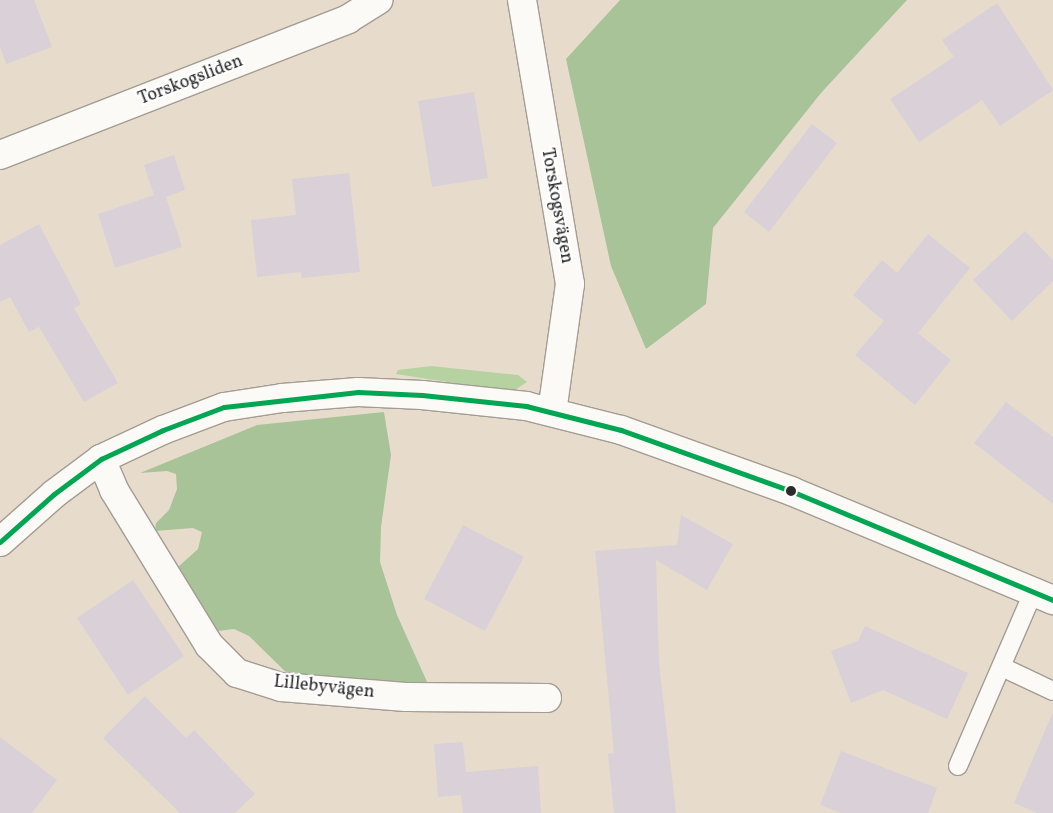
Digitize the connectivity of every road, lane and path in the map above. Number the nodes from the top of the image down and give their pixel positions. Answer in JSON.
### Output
{"nodes":[{"id":1,"x":378,"y":0,"type":"edge"},
{"id":2,"x":522,"y":0,"type":"edge"},
{"id":3,"x":0,"y":155,"type":"edge"},
{"id":4,"x":552,"y":412,"type":"junction"},
{"id":5,"x":101,"y":459,"type":"junction"},
{"id":6,"x":0,"y":542,"type":"edge"},
{"id":7,"x":1043,"y":596,"type":"edge"},
{"id":8,"x":1002,"y":667,"type":"junction"},
{"id":9,"x":1053,"y":690,"type":"edge"},
{"id":10,"x":547,"y":698,"type":"dead end"},
{"id":11,"x":958,"y":766,"type":"dead end"}],
"edges":[{"from":1,"to":3,"type":"street","name":"Torskogsliden"},
{"from":2,"to":4,"type":"street","name":"Torskogsvägen"},
{"from":4,"to":5,"type":"street"},
{"from":4,"to":7,"type":"street"},
{"from":5,"to":6,"type":"street"},
{"from":5,"to":10,"type":"street","name":"Lillebyvägen"},
{"from":7,"to":8,"type":"lane"},
{"from":8,"to":9,"type":"lane"},
{"from":8,"to":11,"type":"lane"}]}
